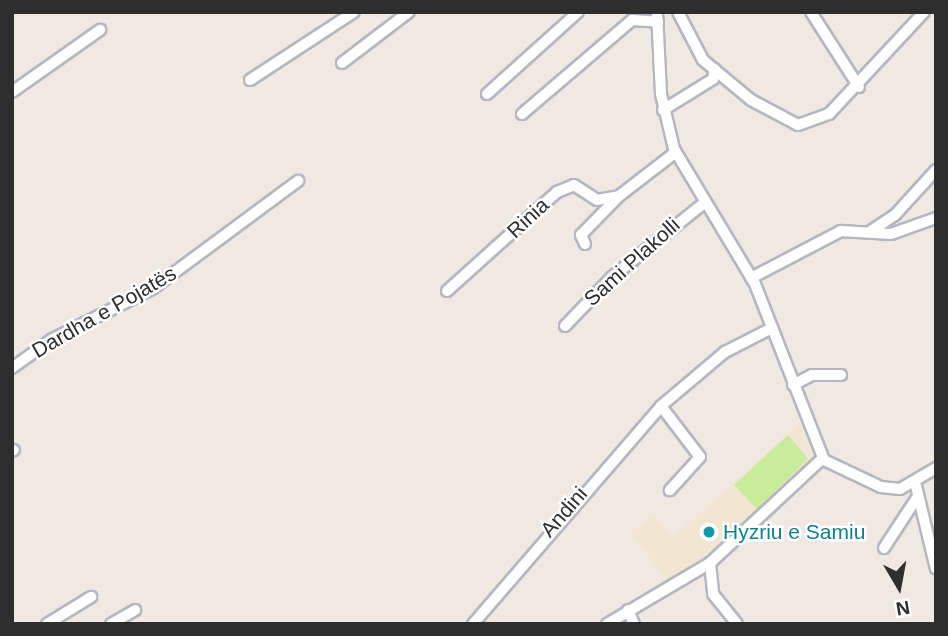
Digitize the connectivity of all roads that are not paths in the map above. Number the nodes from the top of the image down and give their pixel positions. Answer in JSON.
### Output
{"nodes":[{"id":1,"x":354,"y":12,"type":"edge"},
{"id":2,"x":409,"y":12,"type":"edge"},
{"id":3,"x":578,"y":12,"type":"edge"},
{"id":4,"x":678,"y":12,"type":"edge"},
{"id":5,"x":811,"y":12,"type":"edge"},
{"id":6,"x":924,"y":12,"type":"edge"},
{"id":7,"x":657,"y":17,"type":"edge"},
{"id":8,"x":100,"y":30,"type":"dead end"},
{"id":9,"x":342,"y":62,"type":"dead end"},
{"id":10,"x":715,"y":69,"type":"junction"},
{"id":11,"x":250,"y":80,"type":"dead end"},
{"id":12,"x":859,"y":87,"type":"junction"},
{"id":13,"x":12,"y":92,"type":"edge"},
{"id":14,"x":487,"y":94,"type":"dead end"},
{"id":15,"x":663,"y":110,"type":"junction"},
{"id":16,"x":522,"y":114,"type":"dead end"},
{"id":17,"x":676,"y":152,"type":"junction"},
{"id":18,"x":936,"y":170,"type":"edge"},
{"id":19,"x":298,"y":181,"type":"dead end"},
{"id":20,"x":619,"y":195,"type":"junction"},
{"id":21,"x":704,"y":203,"type":"junction"},
{"id":22,"x":936,"y":218,"type":"edge"},
{"id":23,"x":871,"y":230,"type":"junction"},
{"id":24,"x":585,"y":244,"type":"dead end"},
{"id":25,"x":751,"y":278,"type":"junction"},
{"id":26,"x":447,"y":291,"type":"dead end"},
{"id":27,"x":565,"y":326,"type":"dead end"},
{"id":28,"x":772,"y":328,"type":"junction"},
{"id":29,"x":12,"y":368,"type":"edge"},
{"id":30,"x":841,"y":375,"type":"dead end"},
{"id":31,"x":793,"y":385,"type":"junction"},
{"id":32,"x":660,"y":406,"type":"junction"},
{"id":33,"x":823,"y":458,"type":"junction"},
{"id":34,"x":936,"y":468,"type":"edge"},
{"id":35,"x":915,"y":482,"type":"junction"},
{"id":36,"x":670,"y":490,"type":"dead end"},
{"id":37,"x":918,"y":496,"type":"junction"},
{"id":38,"x":884,"y":548,"type":"dead end"},
{"id":39,"x":710,"y":563,"type":"junction"},
{"id":40,"x":936,"y":569,"type":"edge"},
{"id":41,"x":92,"y":597,"type":"dead end"},
{"id":42,"x":135,"y":610,"type":"dead end"},
{"id":43,"x":628,"y":610,"type":"junction"},
{"id":44,"x":47,"y":624,"type":"edge"},
{"id":45,"x":111,"y":624,"type":"edge"},
{"id":46,"x":473,"y":624,"type":"edge"},
{"id":47,"x":607,"y":624,"type":"edge"},
{"id":48,"x":634,"y":624,"type":"edge"},
{"id":49,"x":737,"y":624,"type":"edge"}],
"edges":[{"from":1,"to":11,"type":"street"},
{"from":2,"to":9,"type":"street"},
{"from":3,"to":14,"type":"street"},
{"from":4,"to":10,"type":"street"},
{"from":5,"to":12,"type":"street"},
{"from":6,"to":12,"type":"street"},
{"from":7,"to":15,"type":"street","name":"Sami Plakolli"},
{"from":7,"to":16,"type":"street","name":"Sami Plakolli"},
{"from":8,"to":13,"type":"street"},
{"from":10,"to":12,"type":"street"},
{"from":10,"to":15,"type":"street"},
{"from":15,"to":17,"type":"street","name":"Sami Plakolli"},
{"from":17,"to":20,"type":"street"},
{"from":17,"to":21,"type":"street","name":"Sami Plakolli"},
{"from":18,"to":23,"type":"street"},
{"from":19,"to":29,"type":"street","name":"Dardha e Pojatës"},
{"from":20,"to":24,"type":"street"},
{"from":20,"to":26,"type":"street","name":"Rinia"},
{"from":21,"to":25,"type":"street","name":"Sami Plakolli"},
{"from":21,"to":27,"type":"street","name":"Sami Plakolli"},
{"from":22,"to":23,"type":"street"},
{"from":23,"to":25,"type":"street"},
{"from":25,"to":28,"type":"street","name":"Sami Plakolli"},
{"from":28,"to":31,"type":"street","name":"Sami Plakolli"},
{"from":28,"to":32,"type":"street","name":"Andini"},
{"from":30,"to":31,"type":"street"},
{"from":31,"to":33,"type":"street","name":"Sami Plakolli"},
{"from":32,"to":36,"type":"street"},
{"from":32,"to":46,"type":"street","name":"Andini"},
{"from":33,"to":35,"type":"street"},
{"from":33,"to":39,"type":"street"},
{"from":34,"to":35,"type":"street"},
{"from":35,"to":37,"type":"street"},
{"from":37,"to":38,"type":"street"},
{"from":37,"to":40,"type":"street"},
{"from":39,"to":43,"type":"street"},
{"from":39,"to":49,"type":"street"},
{"from":41,"to":44,"type":"street"},
{"from":42,"to":45,"type":"street"},
{"from":43,"to":47,"type":"street"},
{"from":43,"to":48,"type":"street"}]}
